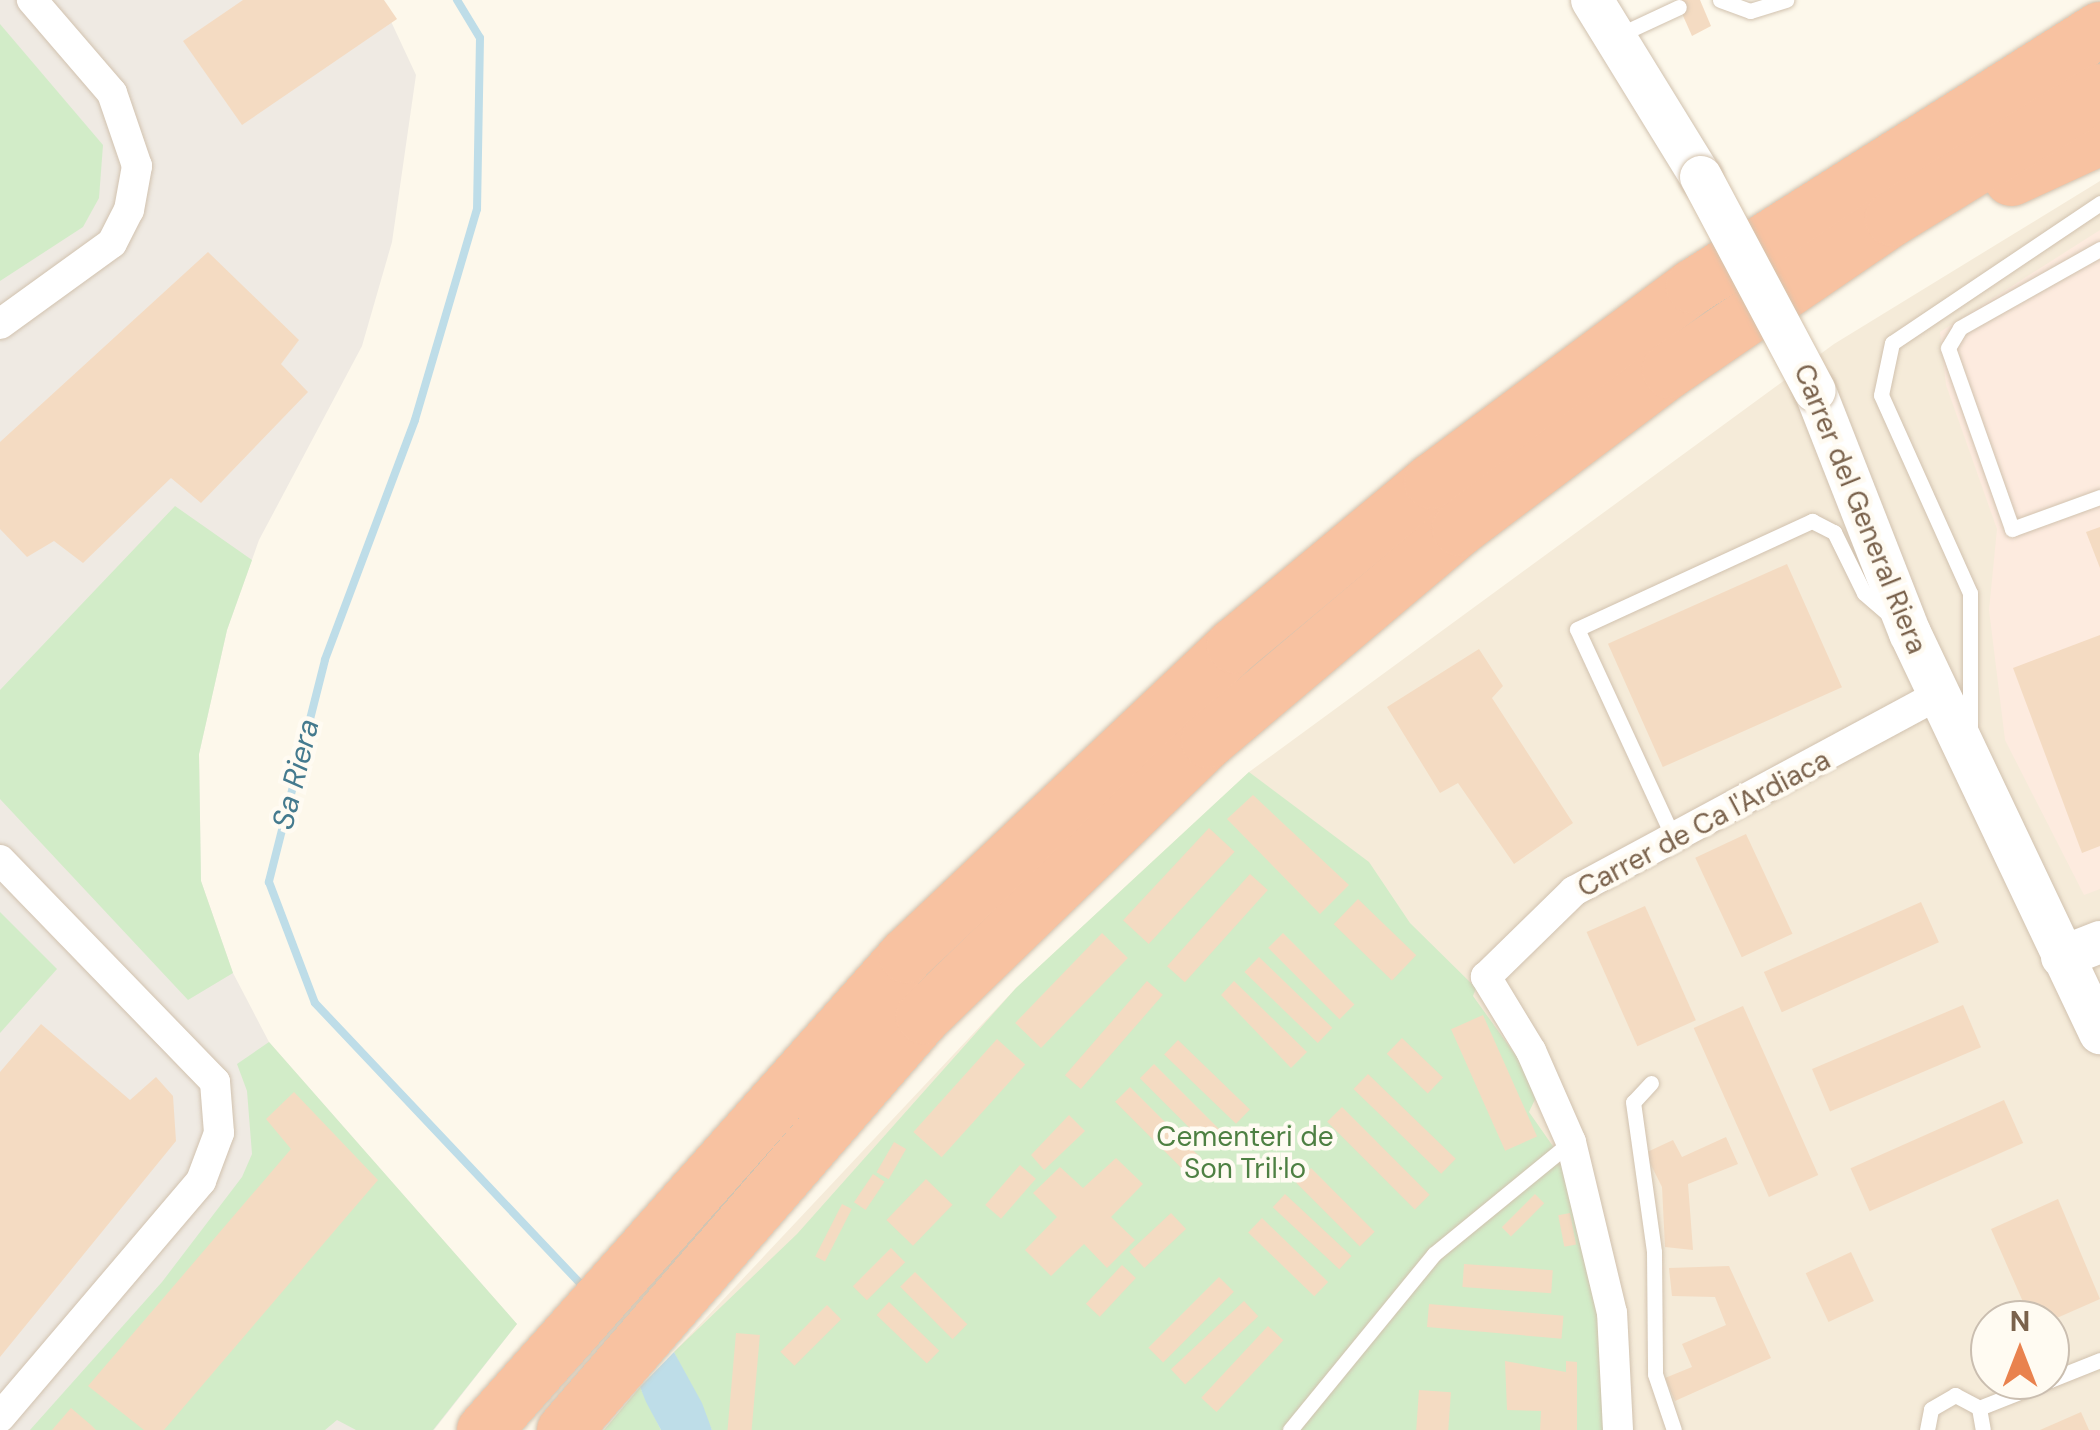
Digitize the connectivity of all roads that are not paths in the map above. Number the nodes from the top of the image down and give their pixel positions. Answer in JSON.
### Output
{"nodes":[{"id":1,"x":32,"y":0,"type":"edge"},
{"id":2,"x":1592,"y":0,"type":"edge"},
{"id":3,"x":1720,"y":0,"type":"edge"},
{"id":4,"x":1786,"y":0,"type":"edge"},
{"id":5,"x":2098,"y":0,"type":"edge"},
{"id":6,"x":1679,"y":7,"type":"dead end"},
{"id":7,"x":2100,"y":29,"type":"edge"},
{"id":8,"x":1616,"y":36,"type":"junction"},
{"id":9,"x":2011,"y":81,"type":"junction"},
{"id":10,"x":2100,"y":91,"type":"edge"},
{"id":11,"x":2100,"y":137,"type":"edge"},
{"id":12,"x":2100,"y":203,"type":"edge"},
{"id":13,"x":2100,"y":249,"type":"edge"},
{"id":14,"x":1839,"y":253,"type":"junction"},
{"id":15,"x":0,"y":324,"type":"edge"},
{"id":16,"x":2100,"y":497,"type":"edge"},
{"id":17,"x":1910,"y":633,"type":"junction"},
{"id":18,"x":1938,"y":694,"type":"junction"},
{"id":19,"x":1970,"y":767,"type":"junction"},
{"id":20,"x":1674,"y":839,"type":"junction"},
{"id":21,"x":0,"y":860,"type":"edge"},
{"id":22,"x":2081,"y":949,"type":"edge"},
{"id":23,"x":2100,"y":1034,"type":"edge"},
{"id":24,"x":1651,"y":1083,"type":"dead end"},
{"id":25,"x":1571,"y":1142,"type":"junction"},
{"id":26,"x":2100,"y":1360,"type":"edge"},
{"id":27,"x":2070,"y":1372,"type":"edge"},
{"id":28,"x":1999,"y":1400,"type":"edge"},
{"id":29,"x":1979,"y":1408,"type":"junction"},
{"id":30,"x":0,"y":1417,"type":"edge"},
{"id":31,"x":484,"y":1430,"type":"edge"},
{"id":32,"x":564,"y":1430,"type":"edge"},
{"id":33,"x":1290,"y":1430,"type":"edge"},
{"id":34,"x":1618,"y":1430,"type":"edge"},
{"id":35,"x":1674,"y":1430,"type":"edge"},
{"id":36,"x":1928,"y":1430,"type":"edge"},
{"id":37,"x":1983,"y":1430,"type":"edge"}],
"edges":[{"from":1,"to":15,"type":"street"},
{"from":2,"to":8,"type":"main road","name":"Carrer del General Riera"},
{"from":3,"to":4,"type":"lane"},
{"from":5,"to":9,"type":"highway"},
{"from":6,"to":8,"type":"lane"},
{"from":7,"to":9,"type":"highway"},
{"from":8,"to":17,"type":"main road","name":"Carrer del General Riera","bridge":true},
{"from":9,"to":31,"type":"highway"},
{"from":10,"to":14,"type":"highway"},
{"from":11,"to":14,"type":"highway"},
{"from":12,"to":19,"type":"lane"},
{"from":13,"to":16,"type":"lane"},
{"from":14,"to":32,"type":"highway"},
{"from":17,"to":18,"type":"main road","name":"Carrer del General Riera"},
{"from":17,"to":20,"type":"lane"},
{"from":18,"to":19,"type":"main road","name":"Carrer del General Riera"},
{"from":18,"to":20,"type":"street","name":"Carrer de Ca l'Ardiaca"},
{"from":19,"to":22,"type":"main road","name":"Carrer del General Riera"},
{"from":20,"to":25,"type":"street","name":"Carrer de Ca l'Ardiaca"},
{"from":21,"to":30,"type":"street"},
{"from":22,"to":23,"type":"main road","name":"Carrer del General Riera"},
{"from":24,"to":35,"type":"lane"},
{"from":25,"to":33,"type":"lane"},
{"from":25,"to":34,"type":"street","name":"Carrer de Ca l'Ardiaca"},
{"from":26,"to":27,"type":"lane"},
{"from":28,"to":29,"type":"lane"},
{"from":29,"to":36,"type":"lane"},
{"from":29,"to":37,"type":"lane"}]}
